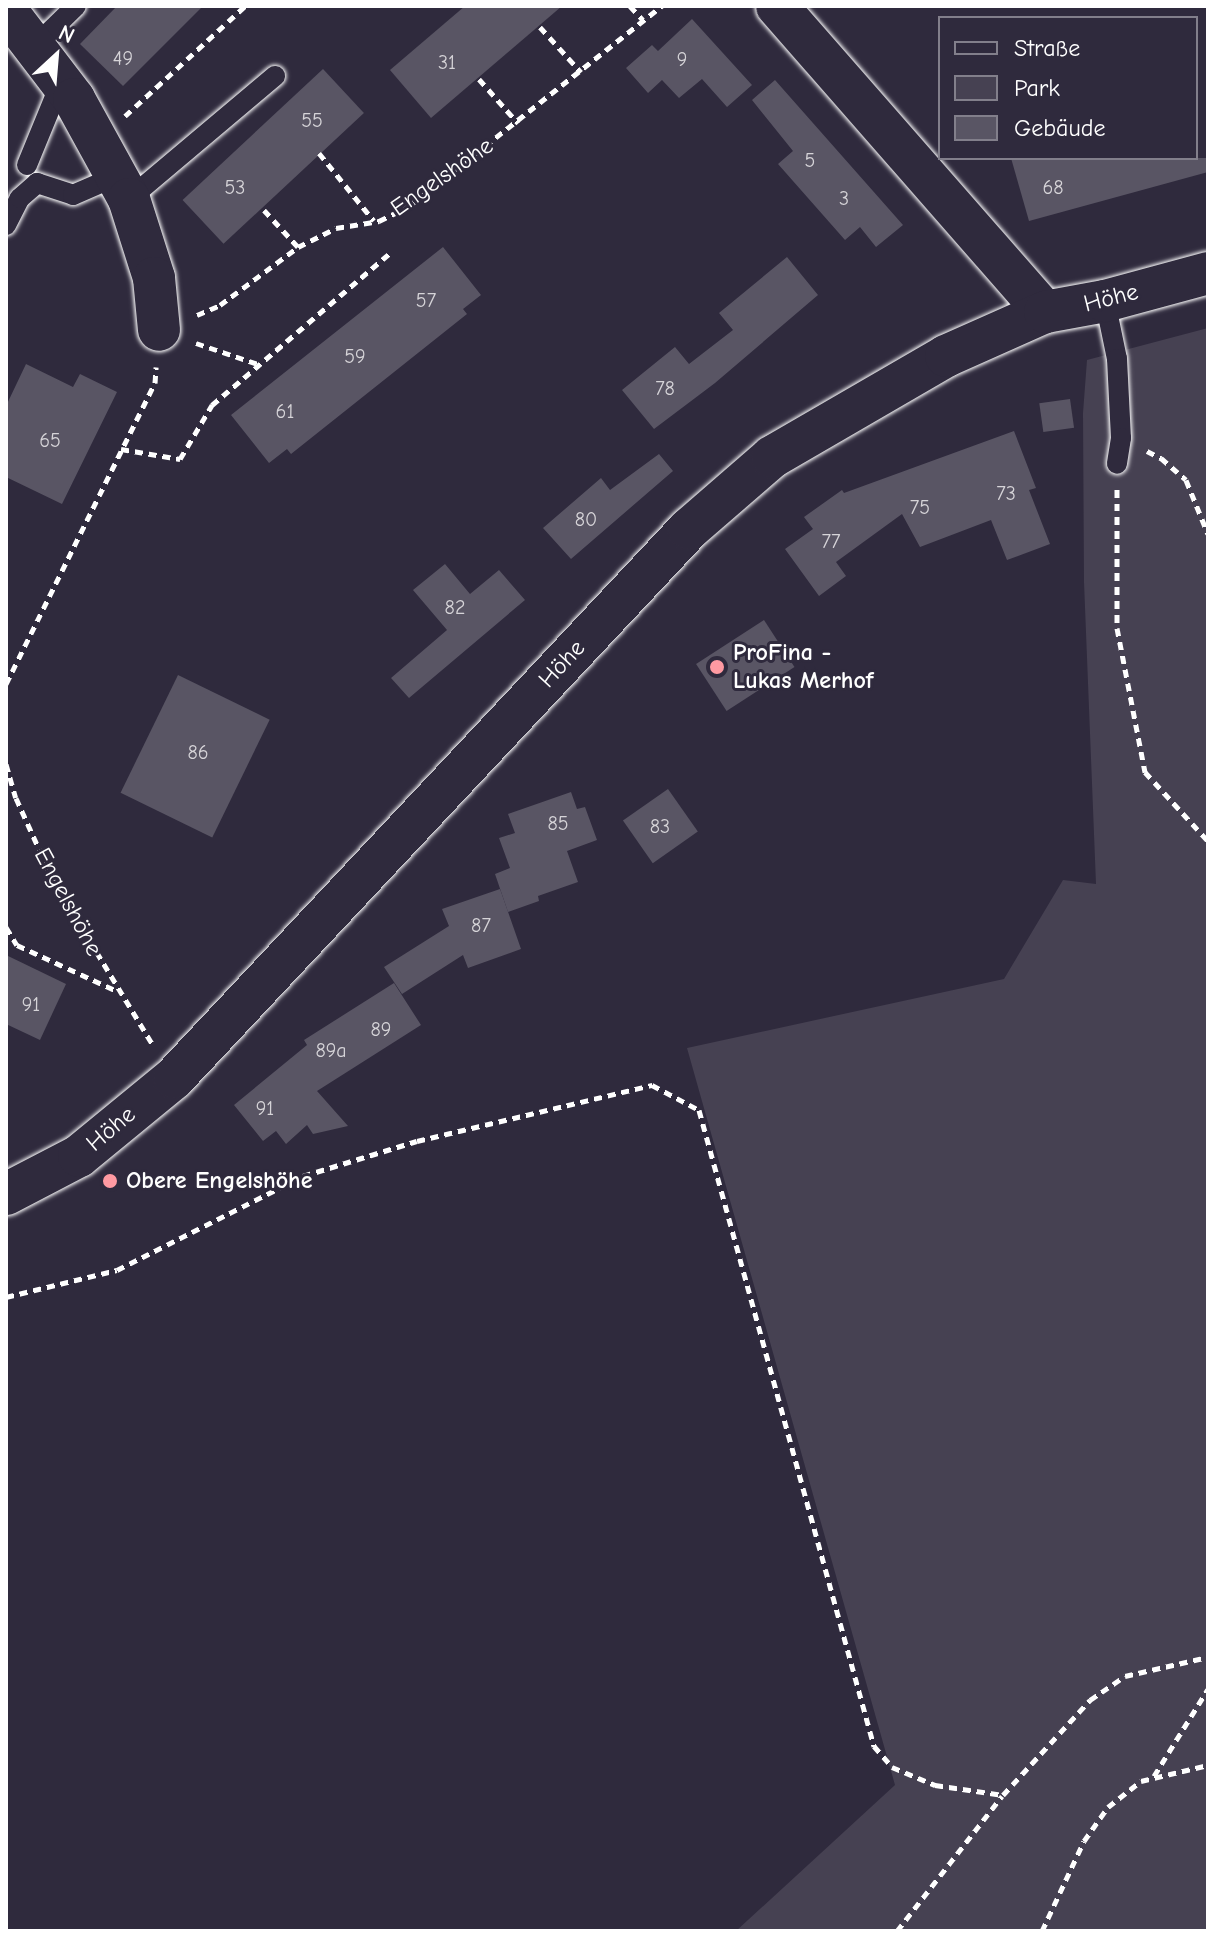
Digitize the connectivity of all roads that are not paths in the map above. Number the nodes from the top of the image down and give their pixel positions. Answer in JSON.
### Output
{"nodes":[{"id":1,"x":76,"y":6,"type":"edge"},
{"id":2,"x":777,"y":6,"type":"edge"},
{"id":3,"x":6,"y":10,"type":"edge"},
{"id":4,"x":35,"y":46,"type":"junction"},
{"id":5,"x":275,"y":76,"type":"dead end"},
{"id":6,"x":61,"y":82,"type":"junction"},
{"id":7,"x":27,"y":165,"type":"dead end"},
{"id":8,"x":114,"y":172,"type":"junction"},
{"id":9,"x":6,"y":225,"type":"edge"},
{"id":10,"x":1208,"y":273,"type":"edge"},
{"id":11,"x":1105,"y":301,"type":"junction"},
{"id":12,"x":1045,"y":312,"type":"junction"},
{"id":13,"x":159,"y":330,"type":"road end"},
{"id":14,"x":1117,"y":464,"type":"road end"},
{"id":15,"x":6,"y":1194,"type":"edge"}],
"edges":[{"from":1,"to":4,"type":"lane"},
{"from":2,"to":12,"type":"street"},
{"from":3,"to":4,"type":"street"},
{"from":4,"to":6,"type":"street"},
{"from":5,"to":8,"type":"lane"},
{"from":6,"to":7,"type":"lane"},
{"from":6,"to":8,"type":"street"},
{"from":8,"to":9,"type":"lane"},
{"from":8,"to":13,"type":"street"},
{"from":10,"to":11,"type":"street","name":"Höhe"},
{"from":11,"to":12,"type":"street","name":"Höhe"},
{"from":11,"to":14,"type":"lane"},
{"from":12,"to":15,"type":"street","name":"Höhe"}]}
